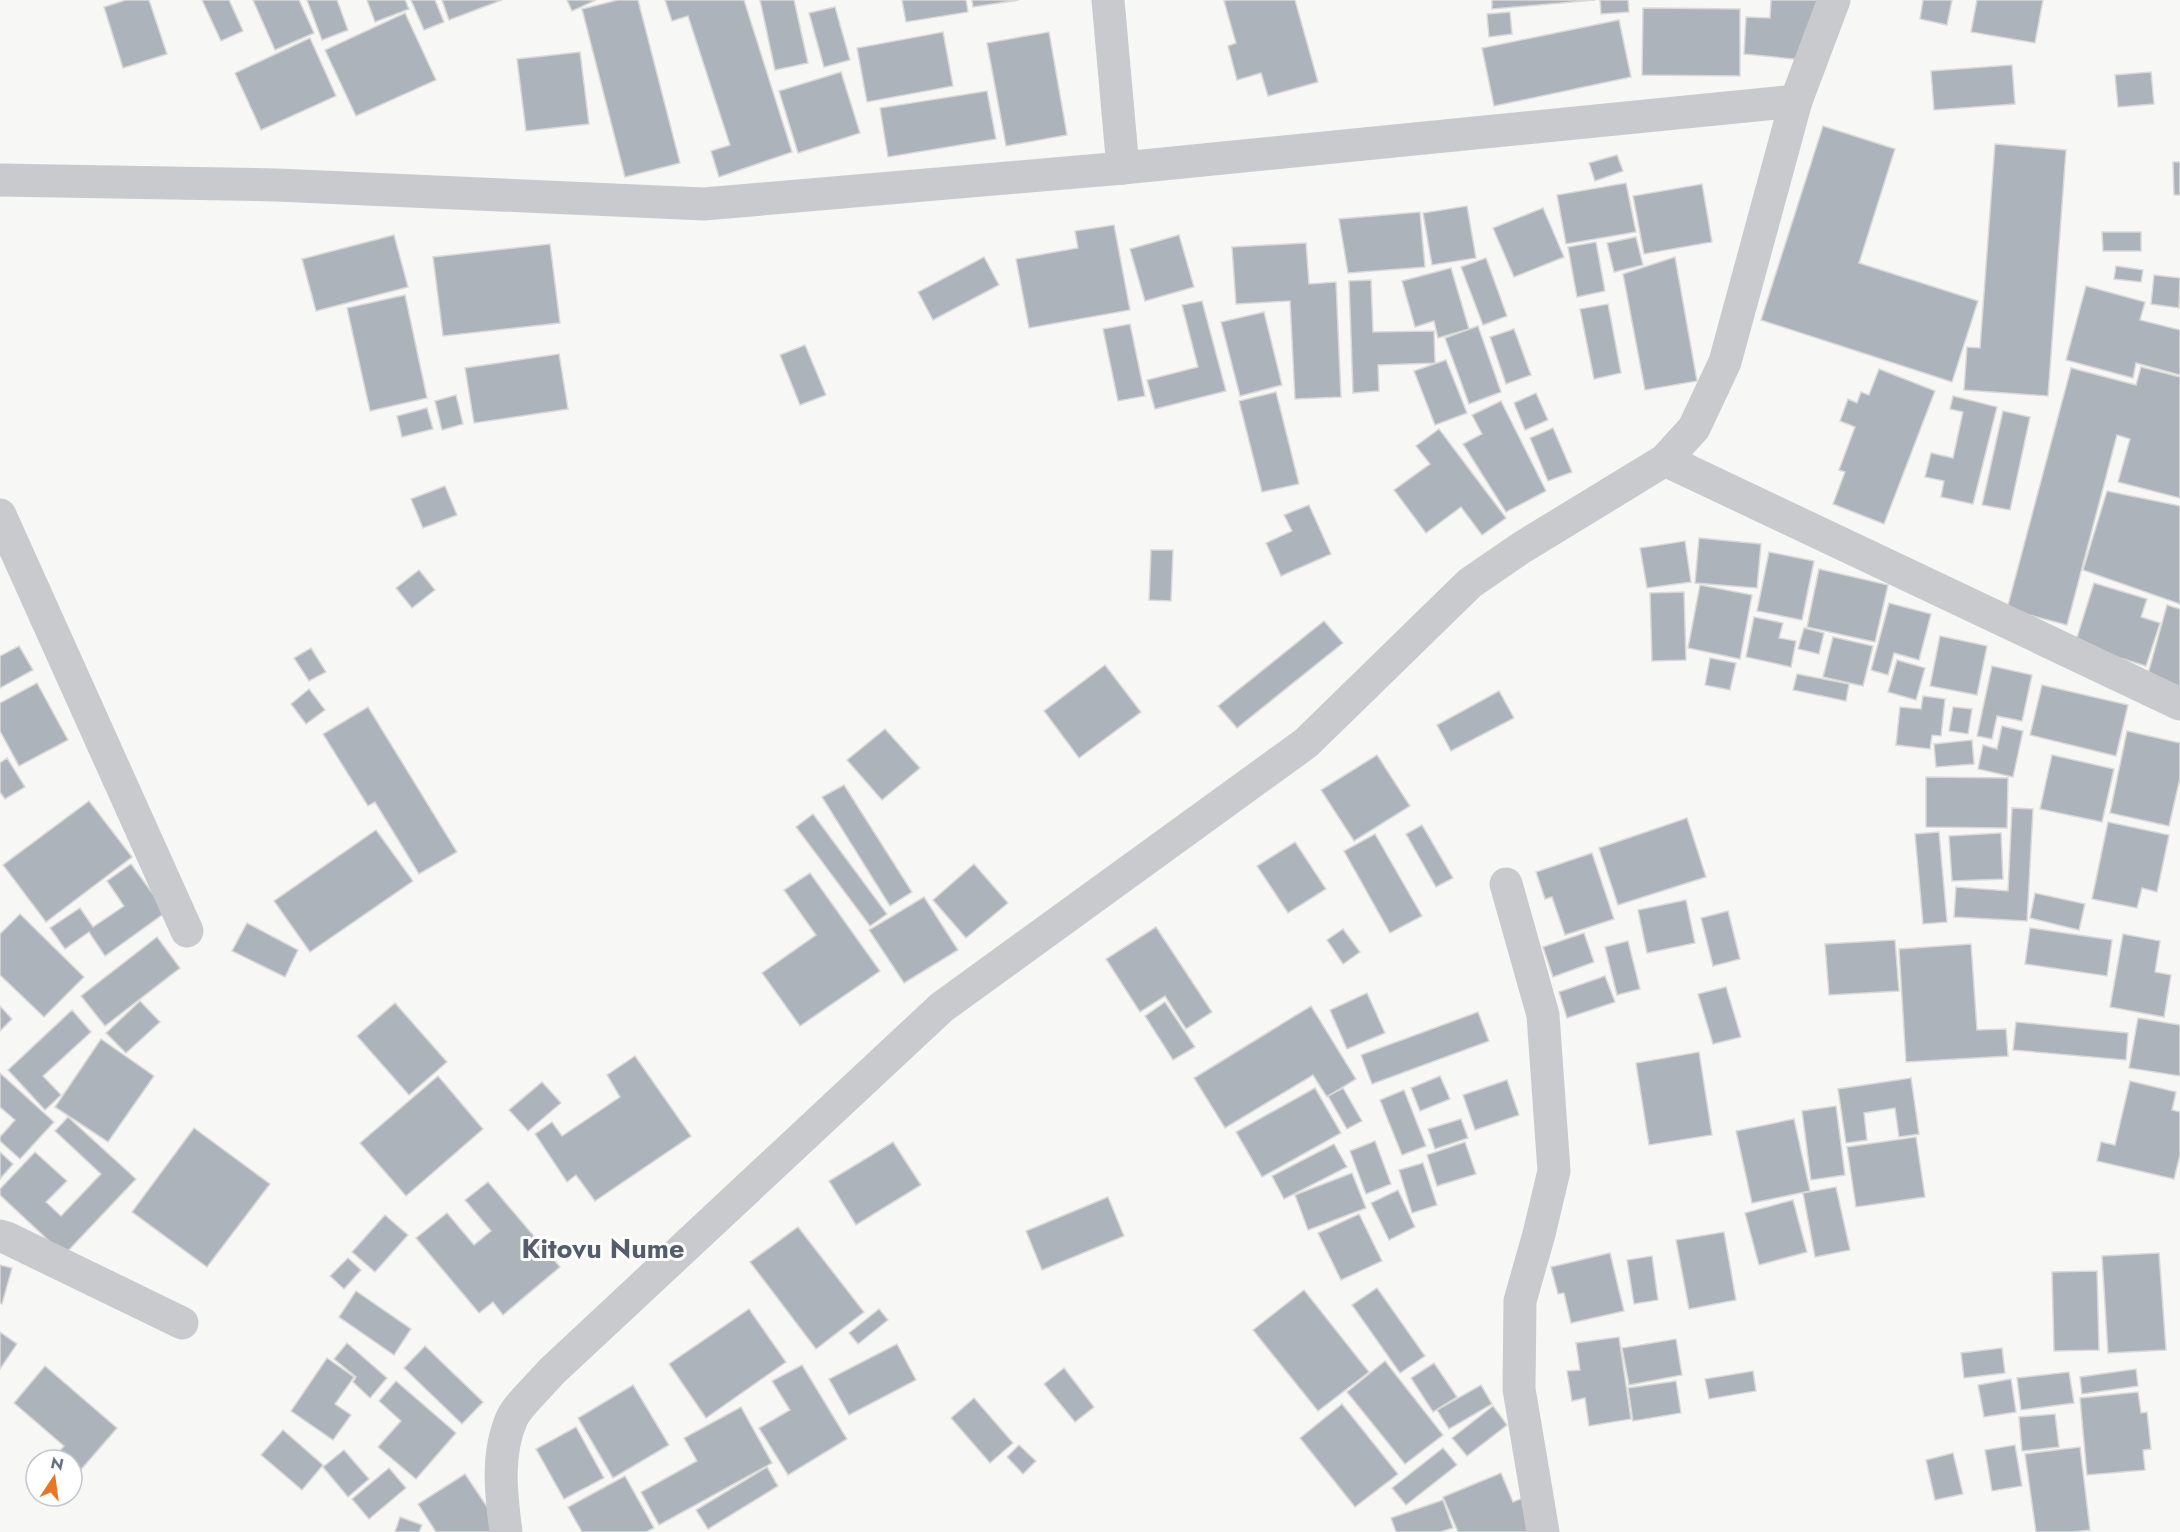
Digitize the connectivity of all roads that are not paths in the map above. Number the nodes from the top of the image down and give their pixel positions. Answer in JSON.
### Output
{"nodes":[{"id":1,"x":1108,"y":0,"type":"edge"},
{"id":2,"x":1834,"y":0,"type":"edge"},
{"id":3,"x":1796,"y":101,"type":"junction"},
{"id":4,"x":1123,"y":168,"type":"junction"},
{"id":5,"x":0,"y":180,"type":"edge"},
{"id":6,"x":1665,"y":460,"type":"junction"},
{"id":7,"x":0,"y":515,"type":"edge"},
{"id":8,"x":2180,"y":704,"type":"edge"},
{"id":9,"x":1506,"y":884,"type":"dead end"},
{"id":10,"x":187,"y":931,"type":"dead end"},
{"id":11,"x":0,"y":1236,"type":"edge"},
{"id":12,"x":182,"y":1323,"type":"dead end"},
{"id":13,"x":506,"y":1532,"type":"edge"},
{"id":14,"x":1543,"y":1532,"type":"edge"}],
"edges":[{"from":1,"to":4,"type":"street"},
{"from":2,"to":3,"type":"street"},
{"from":3,"to":4,"type":"street"},
{"from":3,"to":6,"type":"street"},
{"from":4,"to":5,"type":"street"},
{"from":6,"to":8,"type":"street"},
{"from":6,"to":13,"type":"street"},
{"from":7,"to":10,"type":"street"},
{"from":9,"to":14,"type":"street"},
{"from":11,"to":12,"type":"street"}]}
